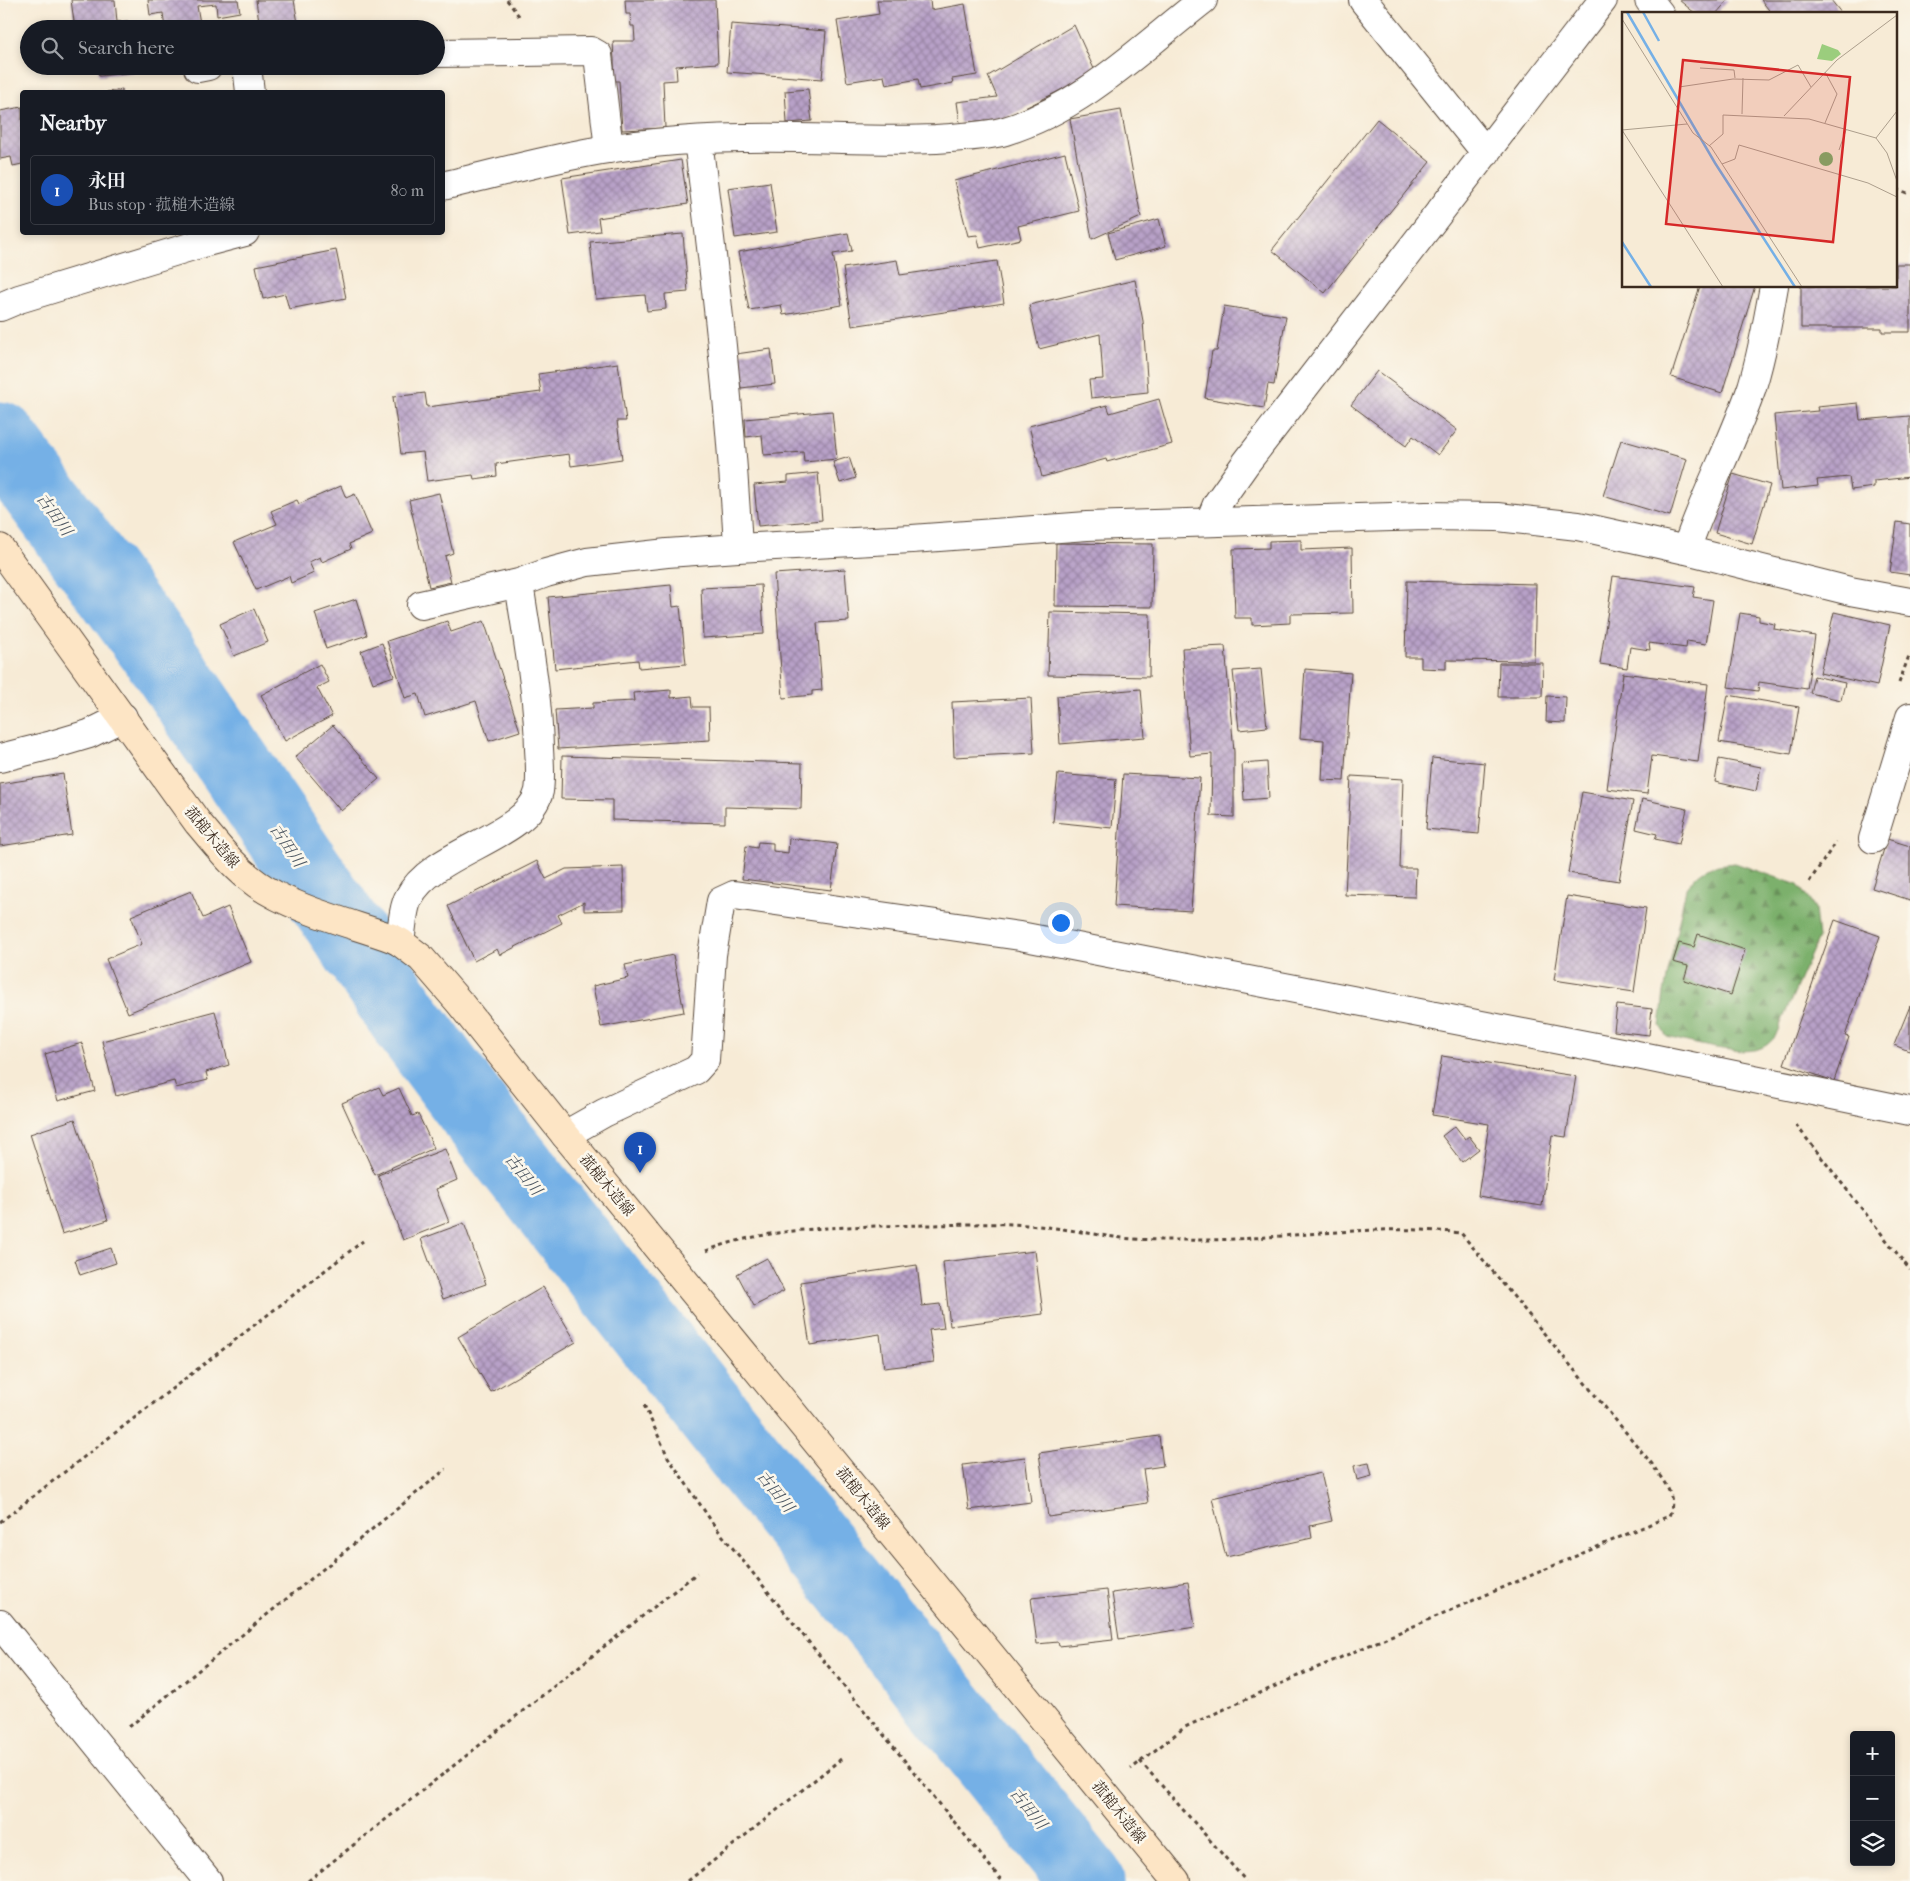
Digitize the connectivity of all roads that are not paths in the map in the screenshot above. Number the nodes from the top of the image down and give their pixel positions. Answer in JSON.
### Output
{"nodes":[{"id":1,"x":1203,"y":0,"type":"edge"},
{"id":2,"x":1363,"y":0,"type":"edge"},
{"id":3,"x":1603,"y":0,"type":"edge"},
{"id":4,"x":1648,"y":0,"type":"edge"},
{"id":5,"x":1658,"y":12,"type":"edge"},
{"id":6,"x":445,"y":53,"type":"edge"},
{"id":7,"x":248,"y":75,"type":"edge"},
{"id":8,"x":250,"y":90,"type":"edge"},
{"id":9,"x":698,"y":140,"type":"junction"},
{"id":10,"x":608,"y":149,"type":"junction"},
{"id":11,"x":1486,"y":152,"type":"junction"},
{"id":12,"x":445,"y":185,"type":"edge"},
{"id":13,"x":233,"y":235,"type":"edge"},
{"id":14,"x":1774,"y":288,"type":"edge"},
{"id":15,"x":0,"y":307,"type":"edge"},
{"id":16,"x":1210,"y":521,"type":"junction"},
{"id":17,"x":0,"y":548,"type":"edge"},
{"id":18,"x":738,"y":548,"type":"junction"},
{"id":19,"x":1686,"y":550,"type":"junction"},
{"id":20,"x":519,"y":583,"type":"junction"},
{"id":21,"x":1910,"y":602,"type":"edge"},
{"id":22,"x":421,"y":605,"type":"dead end"},
{"id":23,"x":123,"y":717,"type":"junction"},
{"id":24,"x":1910,"y":717,"type":"edge"},
{"id":25,"x":0,"y":758,"type":"edge"},
{"id":26,"x":1873,"y":839,"type":"dead end"},
{"id":27,"x":396,"y":940,"type":"junction"},
{"id":28,"x":1910,"y":1111,"type":"edge"},
{"id":29,"x":565,"y":1135,"type":"junction"},
{"id":30,"x":0,"y":1624,"type":"edge"},
{"id":31,"x":208,"y":1881,"type":"edge"},
{"id":32,"x":1176,"y":1881,"type":"edge"}],
"edges":[{"from":1,"to":9,"type":"street"},
{"from":2,"to":11,"type":"street"},
{"from":3,"to":11,"type":"street"},
{"from":4,"to":5,"type":"street"},
{"from":6,"to":10,"type":"street"},
{"from":7,"to":8,"type":"street"},
{"from":9,"to":10,"type":"street"},
{"from":9,"to":18,"type":"street"},
{"from":10,"to":12,"type":"street"},
{"from":11,"to":16,"type":"street"},
{"from":13,"to":15,"type":"street"},
{"from":14,"to":19,"type":"street"},
{"from":16,"to":18,"type":"street"},
{"from":16,"to":19,"type":"street"},
{"from":17,"to":23,"type":"main road","name":"菰槌木造線"},
{"from":18,"to":20,"type":"street"},
{"from":19,"to":21,"type":"street"},
{"from":20,"to":22,"type":"street"},
{"from":20,"to":27,"type":"street"},
{"from":23,"to":25,"type":"street"},
{"from":23,"to":27,"type":"main road","name":"菰槌木造線"},
{"from":24,"to":26,"type":"street"},
{"from":27,"to":29,"type":"main road","name":"菰槌木造線"},
{"from":28,"to":29,"type":"street"},
{"from":29,"to":32,"type":"main road","name":"菰槌木造線"},
{"from":30,"to":31,"type":"street"}]}
